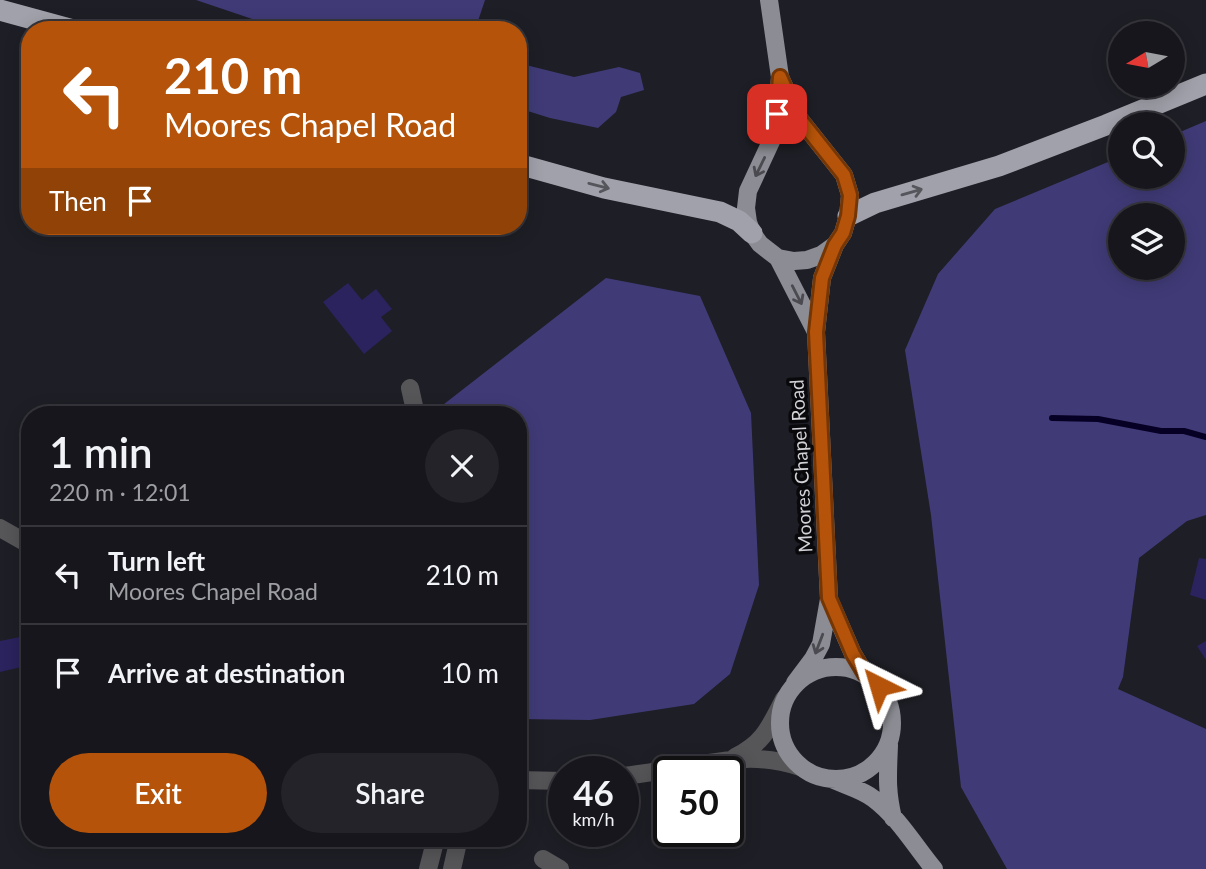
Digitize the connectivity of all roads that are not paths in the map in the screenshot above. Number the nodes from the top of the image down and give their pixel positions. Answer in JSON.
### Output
{"nodes":[{"id":1,"x":769,"y":0,"type":"edge"},
{"id":2,"x":0,"y":10,"type":"edge"},
{"id":3,"x":40,"y":21,"type":"edge"},
{"id":4,"x":780,"y":77,"type":"junction"},
{"id":5,"x":1206,"y":84,"type":"edge"},
{"id":6,"x":527,"y":167,"type":"edge"},
{"id":7,"x":848,"y":216,"type":"junction"},
{"id":8,"x":752,"y":233,"type":"junction"},
{"id":9,"x":835,"y":245,"type":"junction"},
{"id":10,"x":778,"y":258,"type":"junction"},
{"id":11,"x":816,"y":332,"type":"junction"},
{"id":12,"x":410,"y":388,"type":"dead end"},
{"id":13,"x":414,"y":406,"type":"edge"},
{"id":14,"x":0,"y":528,"type":"edge"},
{"id":15,"x":21,"y":540,"type":"edge"},
{"id":16,"x":829,"y":598,"type":"junction"},
{"id":17,"x":865,"y":674,"type":"junction"},
{"id":18,"x":795,"y":683,"type":"junction"},
{"id":19,"x":785,"y":699,"type":"junction"},
{"id":20,"x":890,"y":740,"type":"junction"},
{"id":21,"x":737,"y":756,"type":"edge"},
{"id":22,"x":744,"y":758,"type":"edge"},
{"id":23,"x":800,"y":767,"type":"junction"},
{"id":24,"x":834,"y":779,"type":"junction"},
{"id":25,"x":527,"y":780,"type":"edge"},
{"id":26,"x":548,"y":781,"type":"edge"},
{"id":27,"x":893,"y":818,"type":"junction"},
{"id":28,"x":434,"y":847,"type":"edge"},
{"id":29,"x":456,"y":847,"type":"edge"},
{"id":30,"x":543,"y":859,"type":"dead end"},
{"id":31,"x":428,"y":869,"type":"edge"},
{"id":32,"x":452,"y":869,"type":"edge"},
{"id":33,"x":560,"y":869,"type":"edge"},
{"id":34,"x":934,"y":869,"type":"edge"}],
"edges":[{"from":1,"to":4,"type":"main road","name":"Moores Chapel Road"},
{"from":2,"to":3,"type":"highway"},
{"from":4,"to":7,"type":"main road","name":"Moores Chapel Road"},
{"from":4,"to":8,"type":"main road","name":"Moores Chapel Road","one_way":true},
{"from":7,"to":5,"type":"highway","one_way":true},
{"from":6,"to":8,"type":"highway","one_way":true},
{"from":7,"to":9,"type":"main road","name":"Moores Chapel Road"},
{"from":8,"to":10,"type":"main road","name":"Moores Chapel Road"},
{"from":9,"to":10,"type":"main road"},
{"from":9,"to":11,"type":"main road","name":"Moores Chapel Road"},
{"from":10,"to":11,"type":"main road","name":"Moores Chapel Road","one_way":true},
{"from":11,"to":16,"type":"main road","name":"Moores Chapel Road"},
{"from":12,"to":13,"type":"street"},
{"from":14,"to":15,"type":"street"},
{"from":16,"to":17,"type":"main road","name":"Moores Chapel Road"},
{"from":16,"to":18,"type":"main road","name":"Moores Chapel Road","one_way":true},
{"from":17,"to":18,"type":"main road"},
{"from":17,"to":20,"type":"main road"},
{"from":18,"to":19,"type":"main road"},
{"from":19,"to":21,"type":"street"},
{"from":19,"to":23,"type":"main road"},
{"from":20,"to":24,"type":"main road"},
{"from":20,"to":27,"type":"main road"},
{"from":22,"to":23,"type":"street"},
{"from":23,"to":24,"type":"main road"},
{"from":24,"to":27,"type":"main road"},
{"from":25,"to":26,"type":"street"},
{"from":27,"to":34,"type":"main road"},
{"from":28,"to":31,"type":"street"},
{"from":29,"to":32,"type":"street"},
{"from":30,"to":33,"type":"street"}]}
